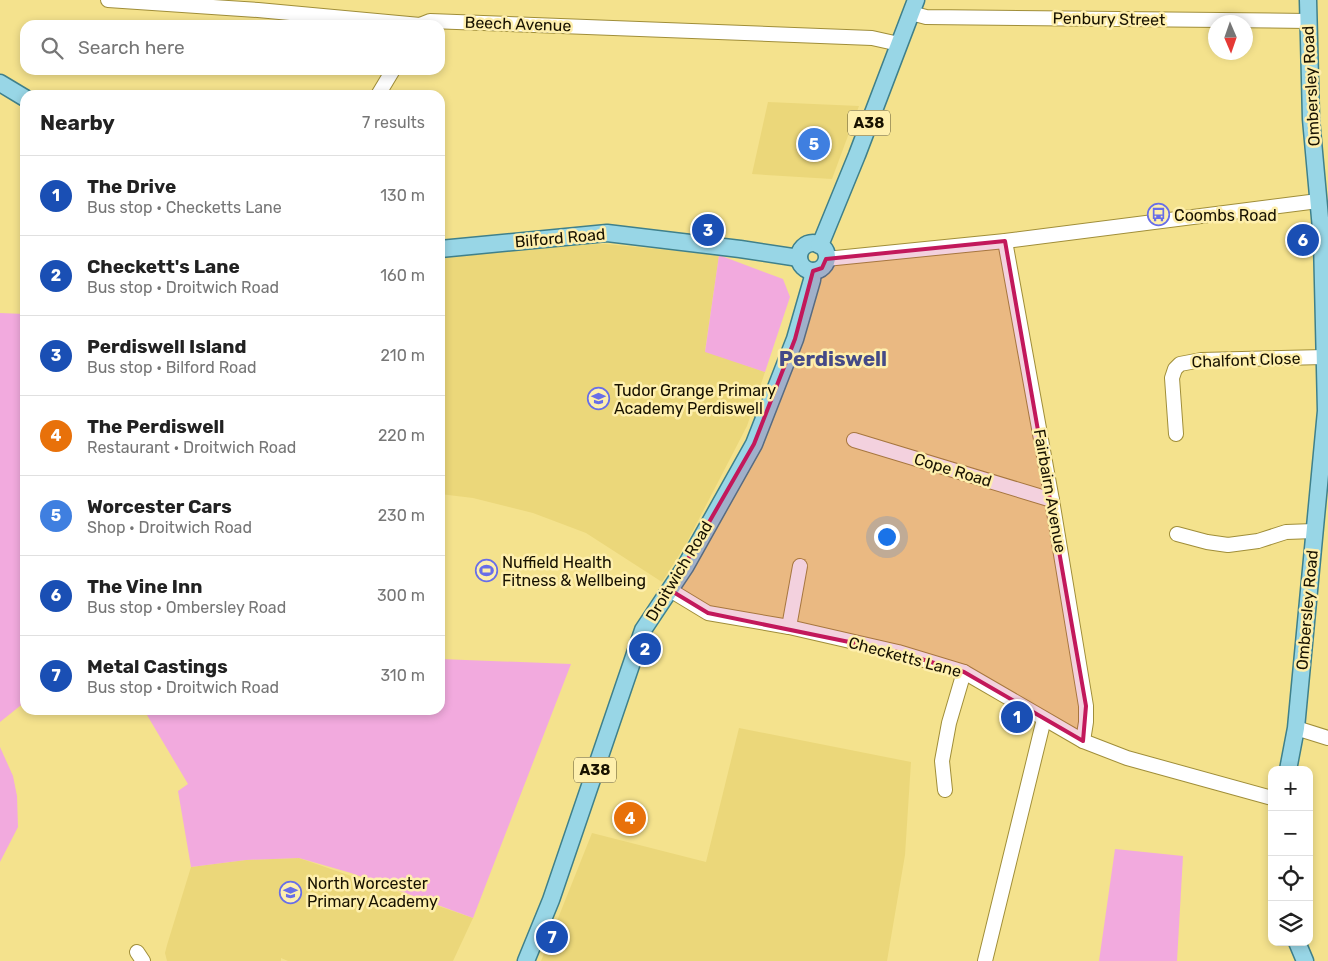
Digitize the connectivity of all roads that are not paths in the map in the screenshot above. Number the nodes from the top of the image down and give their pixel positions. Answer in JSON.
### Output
{"nodes":[{"id":1,"x":108,"y":0,"type":"edge"},
{"id":2,"x":1308,"y":0,"type":"edge"},
{"id":3,"x":913,"y":6,"type":"edge"},
{"id":4,"x":366,"y":20,"type":"edge"},
{"id":5,"x":1308,"y":21,"type":"junction"},
{"id":6,"x":445,"y":22,"type":"edge"},
{"id":7,"x":899,"y":44,"type":"junction"},
{"id":8,"x":390,"y":75,"type":"edge"},
{"id":9,"x":0,"y":84,"type":"edge"},
{"id":10,"x":381,"y":90,"type":"edge"},
{"id":11,"x":20,"y":95,"type":"edge"},
{"id":12,"x":1318,"y":201,"type":"junction"},
{"id":13,"x":1325,"y":239,"type":"edge"},
{"id":14,"x":1005,"y":241,"type":"junction"},
{"id":15,"x":445,"y":249,"type":"edge"},
{"id":16,"x":822,"y":252,"type":"junction"},
{"id":17,"x":799,"y":258,"type":"junction"},
{"id":18,"x":813,"y":271,"type":"junction"},
{"id":19,"x":1325,"y":358,"type":"junction"},
{"id":20,"x":1327,"y":411,"type":"edge"},
{"id":21,"x":1176,"y":434,"type":"dead end"},
{"id":22,"x":854,"y":440,"type":"dead end"},
{"id":23,"x":1052,"y":500,"type":"junction"},
{"id":24,"x":1314,"y":531,"type":"junction"},
{"id":25,"x":1177,"y":534,"type":"dead end"},
{"id":26,"x":800,"y":566,"type":"dead end"},
{"id":27,"x":670,"y":590,"type":"junction"},
{"id":28,"x":789,"y":627,"type":"junction"},
{"id":29,"x":964,"y":672,"type":"junction"},
{"id":30,"x":1044,"y":719,"type":"junction"},
{"id":31,"x":1296,"y":728,"type":"junction"},
{"id":32,"x":1328,"y":738,"type":"edge"},
{"id":33,"x":1083,"y":741,"type":"junction"},
{"id":34,"x":1289,"y":766,"type":"edge"},
{"id":35,"x":945,"y":790,"type":"dead end"},
{"id":36,"x":1268,"y":797,"type":"edge"},
{"id":37,"x":1299,"y":946,"type":"edge"},
{"id":38,"x":526,"y":961,"type":"edge"},
{"id":39,"x":986,"y":961,"type":"edge"},
{"id":40,"x":1305,"y":961,"type":"edge"}],
"edges":[{"from":1,"to":4,"type":"street","name":"Beech Avenue"},
{"from":2,"to":5,"type":"main road","name":"Ombersley Road"},
{"from":3,"to":5,"type":"street","name":"Penbury Street"},
{"from":3,"to":7,"type":"main road","number":"A38"},
{"from":5,"to":12,"type":"main road","name":"Ombersley Road"},
{"from":6,"to":7,"type":"street","name":"Beech Avenue"},
{"from":7,"to":16,"type":"main road","number":"A38"},
{"from":8,"to":10,"type":"street"},
{"from":9,"to":11,"type":"main road"},
{"from":12,"to":13,"type":"main road","name":"Ombersley Road"},
{"from":12,"to":14,"type":"street"},
{"from":13,"to":19,"type":"main road","name":"Ombersley Road"},
{"from":14,"to":16,"type":"street"},
{"from":14,"to":23,"type":"street","name":"Fairbairn Avenue"},
{"from":15,"to":17,"type":"main road","name":"Bilford Road"},
{"from":16,"to":17,"type":"main road"},
{"from":16,"to":18,"type":"main road"},
{"from":17,"to":18,"type":"main road"},
{"from":18,"to":27,"type":"main road","name":"Droitwich Road","number":"A38"},
{"from":19,"to":20,"type":"main road","name":"Ombersley Road"},
{"from":19,"to":21,"type":"street","name":"Chalfont Close"},
{"from":20,"to":24,"type":"main road","name":"Ombersley Road"},
{"from":22,"to":23,"type":"street","name":"Cope Road"},
{"from":23,"to":33,"type":"street","name":"Fairbairn Avenue"},
{"from":24,"to":25,"type":"street"},
{"from":24,"to":31,"type":"main road","name":"Ombersley Road"},
{"from":26,"to":28,"type":"street"},
{"from":27,"to":28,"type":"street","name":"Checketts Lane"},
{"from":27,"to":38,"type":"main road","name":"Droitwich Road","number":"A38"},
{"from":28,"to":29,"type":"street","name":"Checketts Lane"},
{"from":29,"to":30,"type":"street","name":"Checketts Lane"},
{"from":29,"to":35,"type":"street"},
{"from":30,"to":33,"type":"street","name":"Checketts Lane"},
{"from":30,"to":39,"type":"street"},
{"from":31,"to":32,"type":"street"},
{"from":31,"to":34,"type":"main road","name":"Ombersley Road"},
{"from":33,"to":36,"type":"street","name":"Checketts Lane"},
{"from":37,"to":40,"type":"main road"}]}
